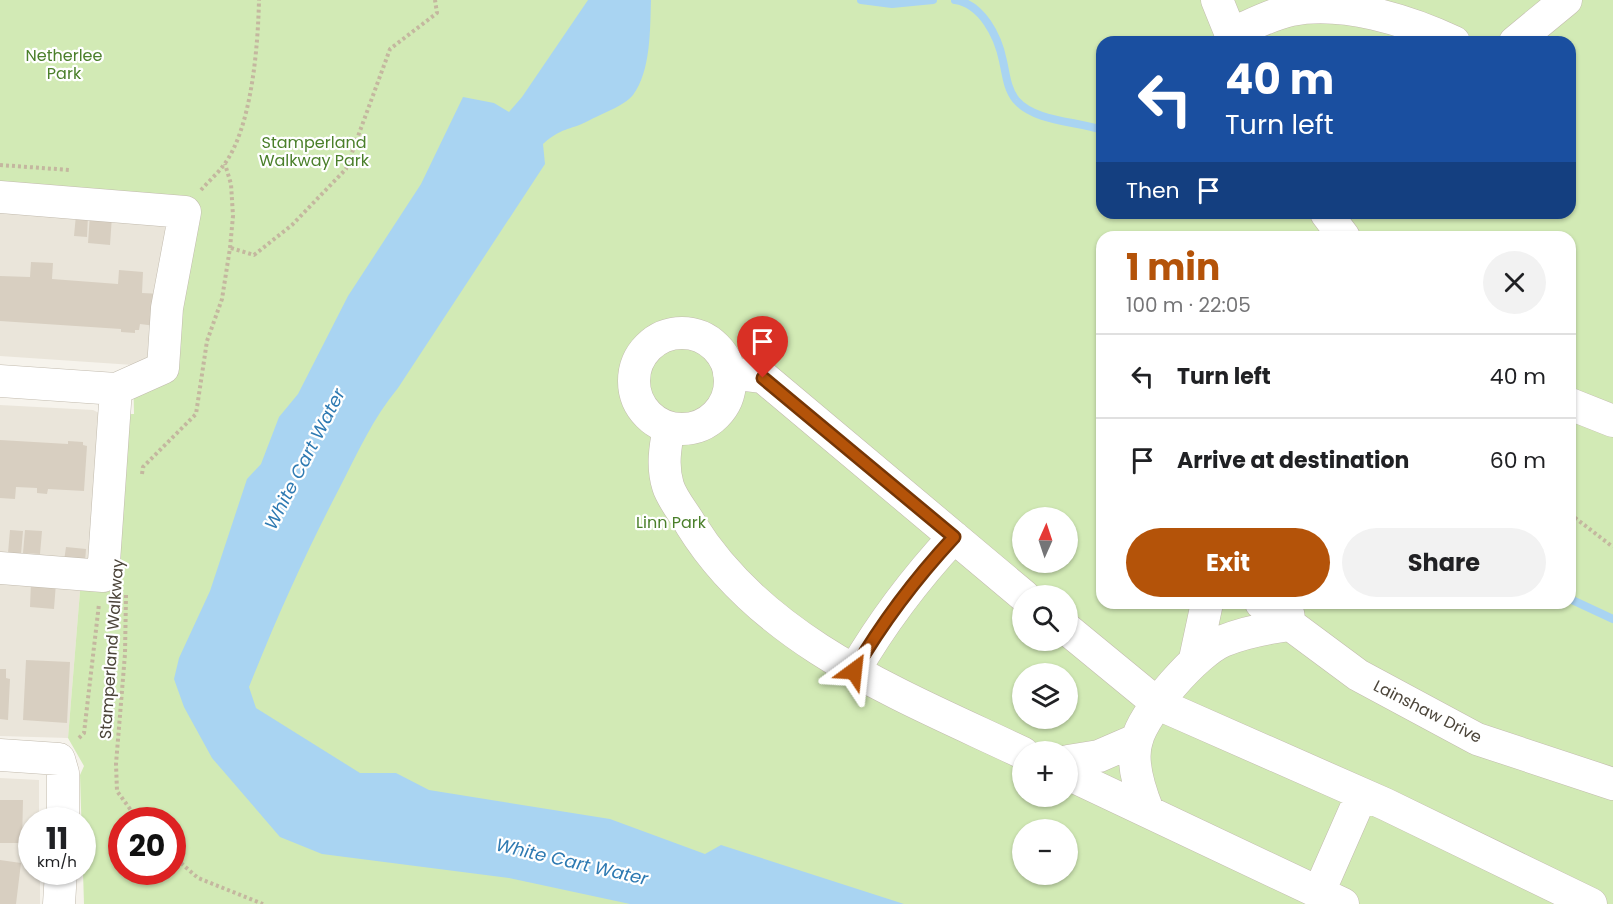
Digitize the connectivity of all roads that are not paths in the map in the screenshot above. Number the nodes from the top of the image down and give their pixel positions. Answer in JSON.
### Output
{"nodes":[{"id":1,"x":1217,"y":0,"type":"edge"},
{"id":2,"x":1566,"y":0,"type":"edge"},
{"id":3,"x":1231,"y":36,"type":"edge"},
{"id":4,"x":1236,"y":36,"type":"edge"},
{"id":5,"x":1439,"y":36,"type":"edge"},
{"id":6,"x":1522,"y":36,"type":"edge"},
{"id":7,"x":0,"y":198,"type":"edge"},
{"id":8,"x":729,"y":373,"type":"junction"},
{"id":9,"x":0,"y":381,"type":"edge"},
{"id":10,"x":116,"y":389,"type":"junction"},
{"id":11,"x":1576,"y":407,"type":"edge"},
{"id":12,"x":1613,"y":422,"type":"edge"},
{"id":13,"x":669,"y":428,"type":"junction"},
{"id":14,"x":954,"y":537,"type":"junction"},
{"id":15,"x":0,"y":568,"type":"edge"},
{"id":16,"x":1012,"y":586,"type":"edge"},
{"id":17,"x":1206,"y":609,"type":"edge"},
{"id":18,"x":1288,"y":614,"type":"edge"},
{"id":19,"x":1078,"y":638,"type":"edge"},
{"id":20,"x":1194,"y":660,"type":"junction"},
{"id":21,"x":854,"y":671,"type":"junction"},
{"id":22,"x":1158,"y":704,"type":"junction"},
{"id":23,"x":1136,"y":740,"type":"junction"},
{"id":24,"x":1012,"y":748,"type":"edge"},
{"id":25,"x":0,"y":755,"type":"edge"},
{"id":26,"x":1078,"y":759,"type":"edge"},
{"id":27,"x":1078,"y":779,"type":"edge"},
{"id":28,"x":1613,"y":784,"type":"edge"},
{"id":29,"x":1362,"y":794,"type":"junction"},
{"id":30,"x":63,"y":807,"type":"edge"},
{"id":31,"x":1148,"y":811,"type":"junction"},
{"id":32,"x":60,"y":885,"type":"edge"},
{"id":33,"x":1331,"y":898,"type":"edge"},
{"id":34,"x":1572,"y":900,"type":"edge"},
{"id":35,"x":59,"y":904,"type":"edge"}],
"edges":[{"from":1,"to":3,"type":"street"},
{"from":2,"to":6,"type":"street"},
{"from":4,"to":5,"type":"street"},
{"from":7,"to":10,"type":"street"},
{"from":8,"to":13,"type":"street"},
{"from":8,"to":13,"type":"street"},
{"from":8,"to":14,"type":"street"},
{"from":9,"to":10,"type":"street"},
{"from":10,"to":15,"type":"street"},
{"from":11,"to":12,"type":"street"},
{"from":13,"to":21,"type":"street"},
{"from":14,"to":16,"type":"street"},
{"from":14,"to":21,"type":"street"},
{"from":17,"to":20,"type":"street"},
{"from":18,"to":20,"type":"street"},
{"from":18,"to":28,"type":"street","name":"Lainshaw Drive"},
{"from":19,"to":22,"type":"street"},
{"from":20,"to":22,"type":"street"},
{"from":21,"to":24,"type":"street"},
{"from":22,"to":23,"type":"street"},
{"from":22,"to":29,"type":"street"},
{"from":23,"to":26,"type":"street"},
{"from":23,"to":31,"type":"street"},
{"from":25,"to":30,"type":"street"},
{"from":27,"to":31,"type":"street"},
{"from":29,"to":33,"type":"street"},
{"from":29,"to":34,"type":"street"},
{"from":31,"to":33,"type":"street"},
{"from":32,"to":35,"type":"street"}]}
